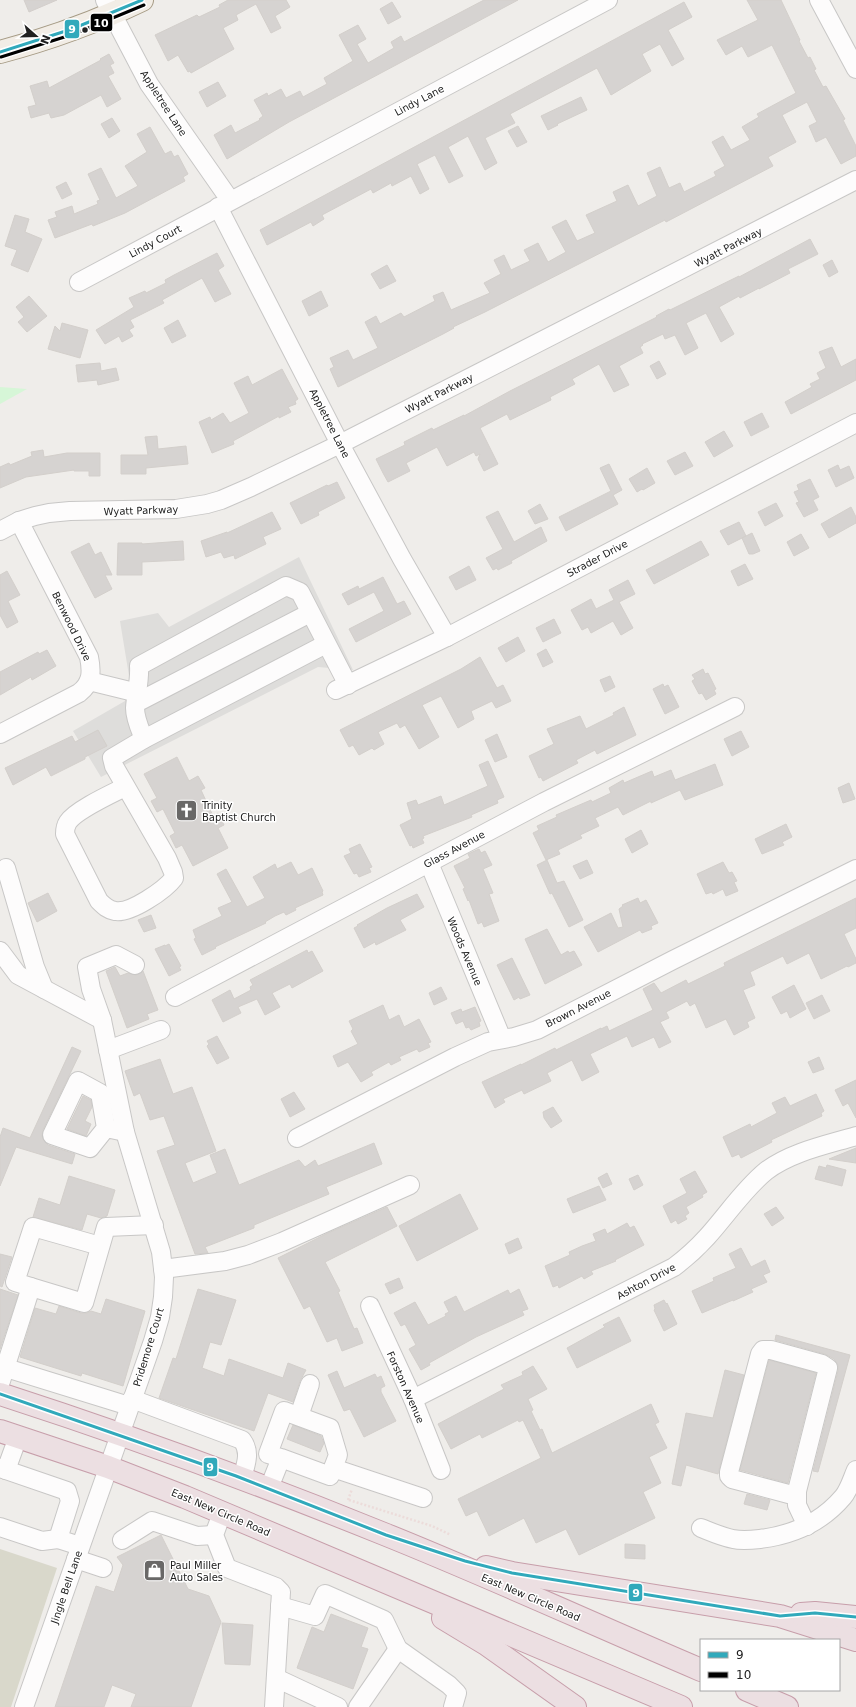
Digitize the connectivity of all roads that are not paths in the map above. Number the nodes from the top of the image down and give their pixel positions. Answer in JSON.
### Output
{"nodes":[{"id":1,"x":142,"y":0,"type":"edge"},
{"id":2,"x":608,"y":0,"type":"edge"},
{"id":3,"x":819,"y":0,"type":"edge"},
{"id":4,"x":109,"y":7,"type":"edge"},
{"id":5,"x":0,"y":52,"type":"edge"},
{"id":6,"x":856,"y":69,"type":"edge"},
{"id":7,"x":856,"y":180,"type":"edge"},
{"id":8,"x":224,"y":204,"type":"junction"},
{"id":9,"x":80,"y":282,"type":"dead end"},
{"id":10,"x":856,"y":423,"type":"edge"},
{"id":11,"x":340,"y":444,"type":"junction"},
{"id":12,"x":19,"y":521,"type":"junction"},
{"id":13,"x":0,"y":531,"type":"edge"},
{"id":14,"x":310,"y":613,"type":"junction"},
{"id":15,"x":447,"y":637,"type":"junction"},
{"id":16,"x":326,"y":644,"type":"junction"},
{"id":17,"x":89,"y":681,"type":"junction"},
{"id":18,"x":137,"y":698,"type":"junction"},
{"id":19,"x":735,"y":707,"type":"dead end"},
{"id":20,"x":0,"y":734,"type":"edge"},
{"id":21,"x":144,"y":739,"type":"junction"},
{"id":22,"x":125,"y":787,"type":"junction"},
{"id":23,"x":429,"y":863,"type":"junction"},
{"id":24,"x":6,"y":868,"type":"dead end"},
{"id":25,"x":856,"y":869,"type":"edge"},
{"id":26,"x":0,"y":951,"type":"edge"},
{"id":27,"x":135,"y":964,"type":"dead end"},
{"id":28,"x":44,"y":989,"type":"junction"},
{"id":29,"x":175,"y":996,"type":"dead end"},
{"id":30,"x":102,"y":1020,"type":"junction"},
{"id":31,"x":161,"y":1030,"type":"dead end"},
{"id":32,"x":502,"y":1038,"type":"junction"},
{"id":33,"x":108,"y":1050,"type":"junction"},
{"id":34,"x":106,"y":1128,"type":"dead end"},
{"id":35,"x":125,"y":1132,"type":"junction"},
{"id":36,"x":856,"y":1136,"type":"edge"},
{"id":37,"x":297,"y":1138,"type":"dead end"},
{"id":38,"x":410,"y":1185,"type":"dead end"},
{"id":39,"x":154,"y":1225,"type":"junction"},
{"id":40,"x":100,"y":1246,"type":"junction"},
{"id":41,"x":163,"y":1269,"type":"junction"},
{"id":42,"x":31,"y":1287,"type":"junction"},
{"id":43,"x":370,"y":1306,"type":"dead end"},
{"id":44,"x":2,"y":1373,"type":"edge"},
{"id":45,"x":310,"y":1384,"type":"dead end"},
{"id":46,"x":0,"y":1394,"type":"edge"},
{"id":47,"x":412,"y":1399,"type":"junction"},
{"id":48,"x":131,"y":1403,"type":"junction"},
{"id":49,"x":299,"y":1416,"type":"junction"},
{"id":50,"x":9,"y":1434,"type":"edge"},
{"id":51,"x":119,"y":1434,"type":"junction"},
{"id":52,"x":281,"y":1458,"type":"junction"},
{"id":53,"x":108,"y":1467,"type":"junction"},
{"id":54,"x":333,"y":1468,"type":"junction"},
{"id":55,"x":3,"y":1469,"type":"edge"},
{"id":56,"x":441,"y":1470,"type":"dead end"},
{"id":57,"x":856,"y":1470,"type":"edge"},
{"id":58,"x":242,"y":1478,"type":"junction"},
{"id":59,"x":268,"y":1488,"type":"junction"},
{"id":60,"x":796,"y":1496,"type":"junction"},
{"id":61,"x":423,"y":1498,"type":"dead end"},
{"id":62,"x":222,"y":1513,"type":"junction"},
{"id":63,"x":807,"y":1526,"type":"junction"},
{"id":64,"x":0,"y":1527,"type":"edge"},
{"id":65,"x":701,"y":1528,"type":"dead end"},
{"id":66,"x":214,"y":1535,"type":"junction"},
{"id":67,"x":386,"y":1535,"type":"junction"},
{"id":68,"x":58,"y":1539,"type":"junction"},
{"id":69,"x":122,"y":1540,"type":"dead end"},
{"id":70,"x":78,"y":1552,"type":"junction"},
{"id":71,"x":103,"y":1568,"type":"dead end"},
{"id":72,"x":370,"y":1575,"type":"junction"},
{"id":73,"x":280,"y":1606,"type":"junction"},
{"id":74,"x":780,"y":1616,"type":"junction"},
{"id":75,"x":856,"y":1617,"type":"edge"},
{"id":76,"x":856,"y":1640,"type":"edge"},
{"id":77,"x":398,"y":1649,"type":"junction"},
{"id":78,"x":700,"y":1670,"type":"edge"},
{"id":79,"x":276,"y":1678,"type":"junction"},
{"id":80,"x":749,"y":1691,"type":"edge"},
{"id":81,"x":24,"y":1707,"type":"edge"},
{"id":82,"x":274,"y":1707,"type":"edge"},
{"id":83,"x":338,"y":1707,"type":"edge"},
{"id":84,"x":358,"y":1707,"type":"edge"},
{"id":85,"x":453,"y":1707,"type":"edge"},
{"id":86,"x":575,"y":1707,"type":"edge"},
{"id":87,"x":681,"y":1707,"type":"edge"},
{"id":88,"x":787,"y":1707,"type":"edge"}],
"edges":[{"from":1,"to":4,"type":"main road"},
{"from":2,"to":8,"type":"street","name":"Lindy Lane"},
{"from":3,"to":6,"type":"street"},
{"from":4,"to":5,"type":"main road"},
{"from":4,"to":8,"type":"street","name":"Appletree Lane"},
{"from":7,"to":11,"type":"street","name":"Wyatt Parkway"},
{"from":8,"to":9,"type":"street","name":"Lindy Court"},
{"from":8,"to":11,"type":"street","name":"Appletree Lane"},
{"from":10,"to":15,"type":"street","name":"Strader Drive"},
{"from":11,"to":12,"type":"street","name":"Wyatt Parkway"},
{"from":11,"to":15,"type":"street","name":"Appletree Lane"},
{"from":12,"to":13,"type":"street","name":"Wyatt Parkway"},
{"from":12,"to":17,"type":"street","name":"Benwood Drive"},
{"from":14,"to":16,"type":"street"},
{"from":14,"to":18,"type":"street"},
{"from":14,"to":18,"type":"street"},
{"from":15,"to":16,"type":"street","name":"Strader Drive"},
{"from":16,"to":21,"type":"street"},
{"from":17,"to":18,"type":"street"},
{"from":17,"to":20,"type":"street"},
{"from":18,"to":21,"type":"street"},
{"from":19,"to":23,"type":"street","name":"Glass Avenue"},
{"from":21,"to":22,"type":"street"},
{"from":22,"to":22,"type":"street"},
{"from":23,"to":29,"type":"street","name":"Glass Avenue"},
{"from":23,"to":32,"type":"street","name":"Woods Avenue"},
{"from":24,"to":28,"type":"street"},
{"from":25,"to":32,"type":"street","name":"Brown Avenue"},
{"from":26,"to":28,"type":"street"},
{"from":27,"to":30,"type":"street","name":"Pridemore Court"},
{"from":28,"to":30,"type":"street"},
{"from":30,"to":33,"type":"street","name":"Pridemore Court"},
{"from":31,"to":33,"type":"street"},
{"from":32,"to":37,"type":"street","name":"Brown Avenue"},
{"from":33,"to":35,"type":"street","name":"Pridemore Court"},
{"from":34,"to":35,"type":"street"},
{"from":35,"to":39,"type":"street","name":"Pridemore Court"},
{"from":36,"to":47,"type":"street","name":"Ashton Drive"},
{"from":38,"to":41,"type":"street"},
{"from":39,"to":40,"type":"street"},
{"from":39,"to":41,"type":"street","name":"Pridemore Court"},
{"from":40,"to":42,"type":"street"},
{"from":40,"to":42,"type":"street"},
{"from":41,"to":48,"type":"street","name":"Pridemore Court"},
{"from":42,"to":44,"type":"street"},
{"from":43,"to":47,"type":"street","name":"Forston Avenue"},
{"from":44,"to":48,"type":"street"},
{"from":45,"to":49,"type":"street"},
{"from":46,"to":51,"type":"highway","name":"East New Circle Road"},
{"from":47,"to":56,"type":"street","name":"Forston Avenue"},
{"from":48,"to":51,"type":"street","name":"Pridemore Court"},
{"from":48,"to":58,"type":"street"},
{"from":49,"to":52,"type":"street"},
{"from":49,"to":54,"type":"street"},
{"from":50,"to":53,"type":"highway","name":"East New Circle Road"},
{"from":50,"to":55,"type":"street"},
{"from":51,"to":53,"type":"street","name":"Pridemore Court"},
{"from":51,"to":58,"type":"highway","name":"East New Circle Road"},
{"from":52,"to":54,"type":"street"},
{"from":52,"to":59,"type":"street"},
{"from":53,"to":62,"type":"highway","name":"East New Circle Road"},
{"from":53,"to":70,"type":"street","name":"Jingle Bell Lane"},
{"from":54,"to":61,"type":"street"},
{"from":55,"to":68,"type":"street"},
{"from":57,"to":63,"type":"street"},
{"from":58,"to":59,"type":"highway","name":"East New Circle Road"},
{"from":59,"to":67,"type":"highway","name":"East New Circle Road"},
{"from":60,"to":60,"type":"street"},
{"from":60,"to":63,"type":"street"},
{"from":62,"to":66,"type":"street"},
{"from":62,"to":72,"type":"highway","name":"East New Circle Road"},
{"from":63,"to":65,"type":"street"},
{"from":64,"to":68,"type":"street"},
{"from":66,"to":69,"type":"street"},
{"from":66,"to":73,"type":"street"},
{"from":67,"to":74,"type":"highway"},
{"from":67,"to":78,"type":"highway","name":"East New Circle Road"},
{"from":68,"to":70,"type":"street"},
{"from":70,"to":71,"type":"street"},
{"from":70,"to":81,"type":"street","name":"Jingle Bell Lane"},
{"from":72,"to":86,"type":"highway"},
{"from":72,"to":87,"type":"highway","name":"East New Circle Road"},
{"from":73,"to":77,"type":"street"},
{"from":73,"to":79,"type":"street"},
{"from":74,"to":75,"type":"highway"},
{"from":74,"to":76,"type":"highway"},
{"from":77,"to":84,"type":"street"},
{"from":77,"to":85,"type":"street"},
{"from":79,"to":82,"type":"street"},
{"from":79,"to":83,"type":"street"},
{"from":80,"to":88,"type":"highway"}]}
